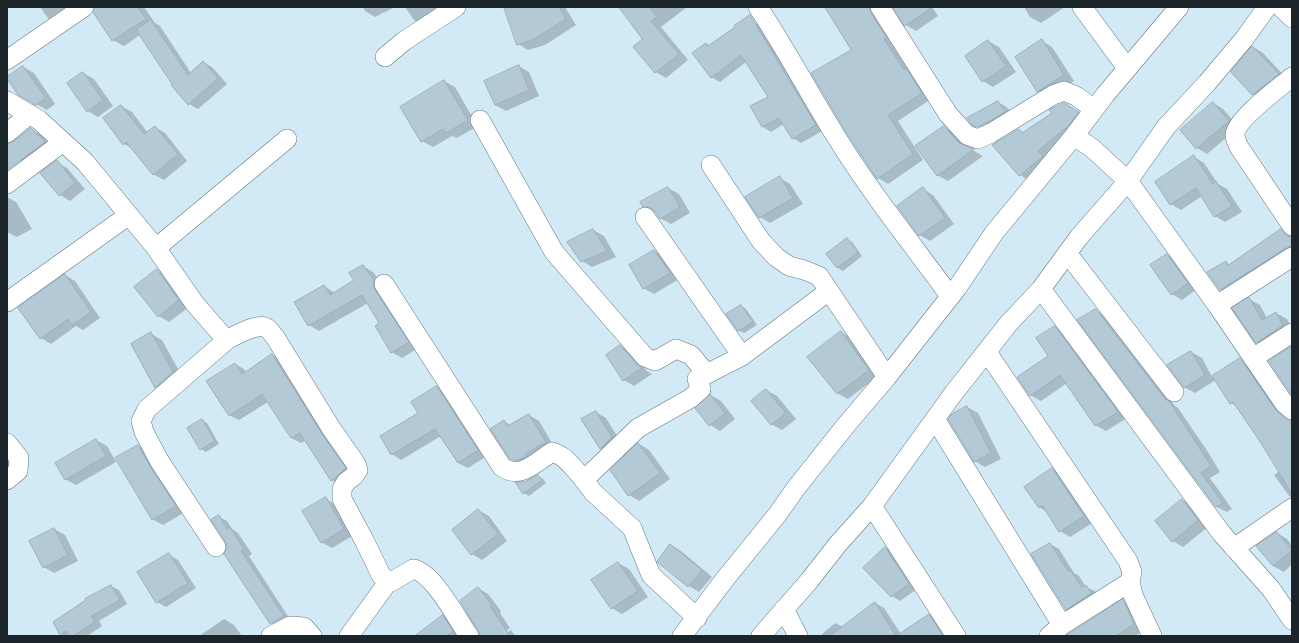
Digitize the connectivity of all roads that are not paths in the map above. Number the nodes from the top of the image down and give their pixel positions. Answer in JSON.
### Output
{"nodes":[{"id":1,"x":84,"y":7,"type":"edge"},
{"id":2,"x":456,"y":7,"type":"edge"},
{"id":3,"x":758,"y":7,"type":"edge"},
{"id":4,"x":880,"y":7,"type":"edge"},
{"id":5,"x":1082,"y":7,"type":"edge"},
{"id":6,"x":1179,"y":7,"type":"edge"},
{"id":7,"x":1267,"y":7,"type":"edge"},
{"id":8,"x":1281,"y":7,"type":"edge"},
{"id":9,"x":1292,"y":18,"type":"edge"},
{"id":10,"x":384,"y":57,"type":"dead end"},
{"id":11,"x":7,"y":60,"type":"edge"},
{"id":12,"x":1127,"y":68,"type":"junction"},
{"id":13,"x":1292,"y":77,"type":"edge"},
{"id":14,"x":7,"y":101,"type":"edge"},
{"id":15,"x":1094,"y":109,"type":"junction"},
{"id":16,"x":30,"y":114,"type":"junction"},
{"id":17,"x":480,"y":120,"type":"dead end"},
{"id":18,"x":7,"y":133,"type":"edge"},
{"id":19,"x":1074,"y":136,"type":"junction"},
{"id":20,"x":287,"y":139,"type":"dead end"},
{"id":21,"x":63,"y":142,"type":"junction"},
{"id":22,"x":711,"y":165,"type":"dead end"},
{"id":23,"x":1125,"y":178,"type":"junction"},
{"id":24,"x":7,"y":184,"type":"edge"},
{"id":25,"x":129,"y":215,"type":"junction"},
{"id":26,"x":645,"y":217,"type":"dead end"},
{"id":27,"x":1292,"y":226,"type":"edge"},
{"id":28,"x":156,"y":248,"type":"junction"},
{"id":29,"x":1067,"y":253,"type":"junction"},
{"id":30,"x":1292,"y":257,"type":"edge"},
{"id":31,"x":384,"y":284,"type":"dead end"},
{"id":32,"x":1041,"y":289,"type":"junction"},
{"id":33,"x":829,"y":291,"type":"junction"},
{"id":34,"x":950,"y":296,"type":"junction"},
{"id":35,"x":7,"y":302,"type":"edge"},
{"id":36,"x":1217,"y":305,"type":"junction"},
{"id":37,"x":1292,"y":333,"type":"edge"},
{"id":38,"x":228,"y":339,"type":"junction"},
{"id":39,"x":986,"y":352,"type":"junction"},
{"id":40,"x":742,"y":356,"type":"junction"},
{"id":41,"x":1253,"y":358,"type":"junction"},
{"id":42,"x":887,"y":377,"type":"junction"},
{"id":43,"x":697,"y":379,"type":"junction"},
{"id":44,"x":1174,"y":392,"type":"dead end"},
{"id":45,"x":1292,"y":410,"type":"edge"},
{"id":46,"x":935,"y":419,"type":"junction"},
{"id":47,"x":7,"y":443,"type":"edge"},
{"id":48,"x":580,"y":475,"type":"junction"},
{"id":49,"x":7,"y":480,"type":"edge"},
{"id":50,"x":872,"y":506,"type":"junction"},
{"id":51,"x":1292,"y":508,"type":"edge"},
{"id":52,"x":216,"y":547,"type":"dead end"},
{"id":53,"x":1234,"y":548,"type":"junction"},
{"id":54,"x":388,"y":582,"type":"junction"},
{"id":55,"x":1130,"y":582,"type":"junction"},
{"id":56,"x":784,"y":610,"type":"junction"},
{"id":57,"x":697,"y":618,"type":"junction"},
{"id":58,"x":1292,"y":620,"type":"edge"},
{"id":59,"x":1056,"y":630,"type":"edge"},
{"id":60,"x":271,"y":636,"type":"edge"},
{"id":61,"x":312,"y":636,"type":"edge"},
{"id":62,"x":349,"y":636,"type":"edge"},
{"id":63,"x":469,"y":636,"type":"edge"},
{"id":64,"x":682,"y":636,"type":"edge"},
{"id":65,"x":761,"y":636,"type":"edge"},
{"id":66,"x":798,"y":636,"type":"edge"},
{"id":67,"x":956,"y":636,"type":"edge"},
{"id":68,"x":1152,"y":636,"type":"edge"}],
"edges":[{"from":1,"to":11,"type":"street"},
{"from":2,"to":10,"type":"street"},
{"from":3,"to":34,"type":"street"},
{"from":4,"to":15,"type":"street"},
{"from":5,"to":12,"type":"street"},
{"from":6,"to":12,"type":"street"},
{"from":7,"to":23,"type":"street"},
{"from":8,"to":9,"type":"street"},
{"from":12,"to":15,"type":"street"},
{"from":13,"to":27,"type":"street"},
{"from":14,"to":16,"type":"street"},
{"from":15,"to":19,"type":"street"},
{"from":16,"to":18,"type":"street"},
{"from":16,"to":21,"type":"street"},
{"from":17,"to":43,"type":"street"},
{"from":19,"to":23,"type":"street"},
{"from":19,"to":34,"type":"street"},
{"from":20,"to":28,"type":"street"},
{"from":21,"to":24,"type":"street"},
{"from":21,"to":25,"type":"street"},
{"from":22,"to":33,"type":"street"},
{"from":23,"to":29,"type":"street"},
{"from":23,"to":36,"type":"street"},
{"from":25,"to":28,"type":"street"},
{"from":25,"to":35,"type":"street"},
{"from":26,"to":40,"type":"street"},
{"from":28,"to":38,"type":"street"},
{"from":29,"to":32,"type":"street"},
{"from":29,"to":44,"type":"street"},
{"from":30,"to":36,"type":"street"},
{"from":31,"to":48,"type":"street"},
{"from":32,"to":39,"type":"street"},
{"from":32,"to":53,"type":"street"},
{"from":33,"to":40,"type":"street"},
{"from":33,"to":42,"type":"street"},
{"from":34,"to":42,"type":"street"},
{"from":36,"to":41,"type":"street"},
{"from":37,"to":41,"type":"street"},
{"from":38,"to":52,"type":"street"},
{"from":38,"to":54,"type":"street"},
{"from":39,"to":46,"type":"street"},
{"from":39,"to":55,"type":"street"},
{"from":40,"to":43,"type":"street"},
{"from":41,"to":45,"type":"street"},
{"from":42,"to":57,"type":"street"},
{"from":43,"to":48,"type":"street"},
{"from":46,"to":50,"type":"street"},
{"from":46,"to":59,"type":"street"},
{"from":47,"to":49,"type":"street"},
{"from":48,"to":57,"type":"street"},
{"from":50,"to":56,"type":"street"},
{"from":50,"to":67,"type":"street"},
{"from":51,"to":53,"type":"street"},
{"from":53,"to":58,"type":"street"},
{"from":54,"to":62,"type":"street"},
{"from":54,"to":63,"type":"street"},
{"from":55,"to":59,"type":"street"},
{"from":55,"to":68,"type":"street"},
{"from":56,"to":65,"type":"street"},
{"from":56,"to":66,"type":"street"},
{"from":57,"to":64,"type":"street"},
{"from":60,"to":61,"type":"street"}]}
